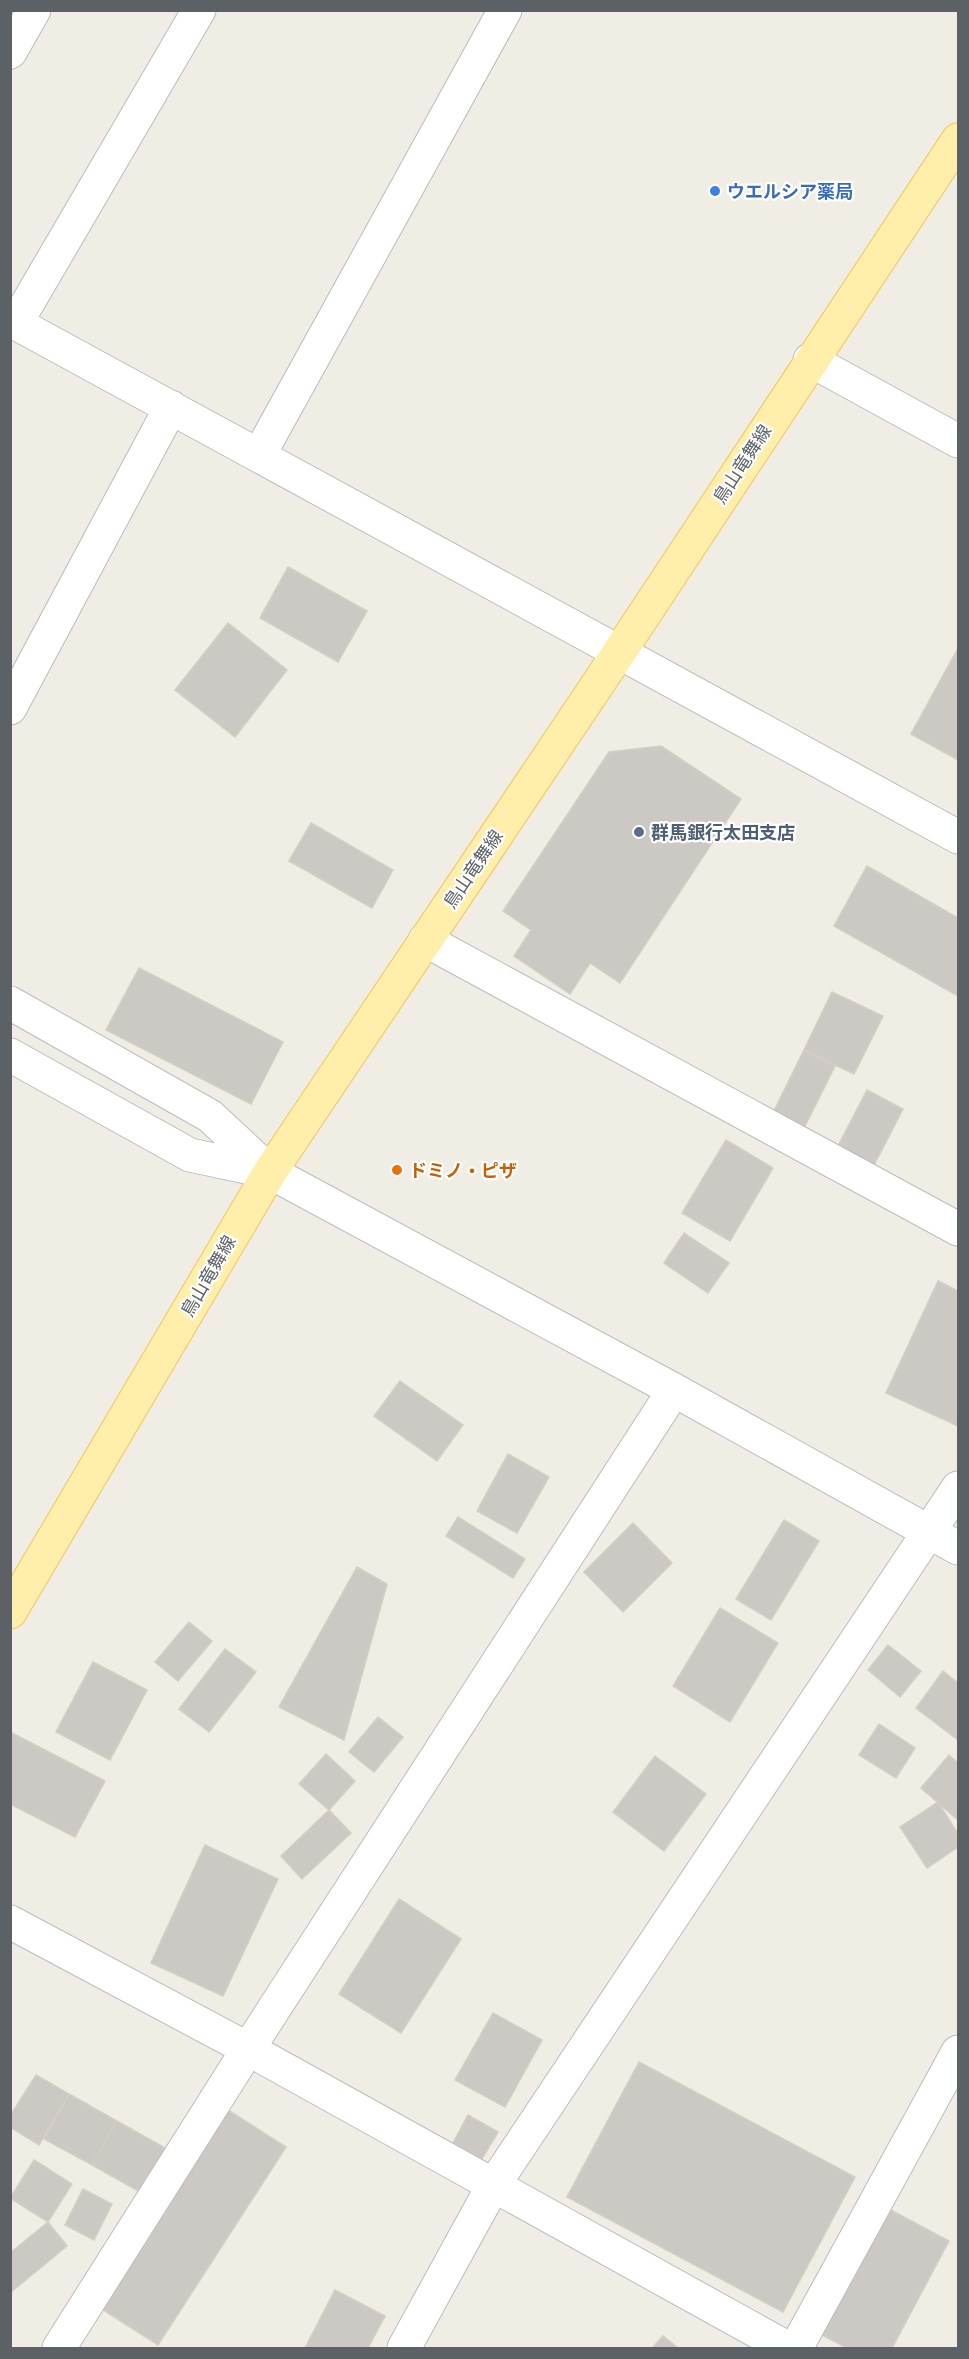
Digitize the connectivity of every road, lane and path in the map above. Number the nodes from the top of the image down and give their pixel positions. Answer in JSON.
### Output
{"nodes":[{"id":1,"x":34,"y":10,"type":"edge"},
{"id":2,"x":199,"y":10,"type":"edge"},
{"id":3,"x":505,"y":10,"type":"edge"},
{"id":4,"x":10,"y":52,"type":"edge"},
{"id":5,"x":958,"y":140,"type":"edge"},
{"id":6,"x":13,"y":322,"type":"edge"},
{"id":7,"x":810,"y":360,"type":"junction"},
{"id":8,"x":171,"y":407,"type":"junction"},
{"id":9,"x":958,"y":441,"type":"edge"},
{"id":10,"x":259,"y":455,"type":"junction"},
{"id":11,"x":620,"y":651,"type":"junction"},
{"id":12,"x":10,"y":708,"type":"edge"},
{"id":13,"x":958,"y":837,"type":"edge"},
{"id":14,"x":425,"y":940,"type":"junction"},
{"id":15,"x":10,"y":1003,"type":"edge"},
{"id":16,"x":10,"y":1055,"type":"edge"},
{"id":17,"x":270,"y":1172,"type":"junction"},
{"id":18,"x":958,"y":1229,"type":"edge"},
{"id":19,"x":674,"y":1390,"type":"junction"},
{"id":20,"x":958,"y":1488,"type":"edge"},
{"id":21,"x":929,"y":1533,"type":"junction"},
{"id":22,"x":958,"y":1548,"type":"edge"},
{"id":23,"x":10,"y":1612,"type":"edge"},
{"id":24,"x":10,"y":1922,"type":"edge"},
{"id":25,"x":248,"y":2049,"type":"junction"},
{"id":26,"x":958,"y":2052,"type":"edge"},
{"id":27,"x":493,"y":2186,"type":"junction"},
{"id":28,"x":60,"y":2349,"type":"edge"},
{"id":29,"x":404,"y":2349,"type":"edge"},
{"id":30,"x":787,"y":2349,"type":"edge"},
{"id":31,"x":796,"y":2349,"type":"edge"}],
"edges":[{"from":1,"to":4,"type":"street"},
{"from":2,"to":6,"type":"street"},
{"from":3,"to":10,"type":"street"},
{"from":5,"to":7,"type":"main road","name":"鳥山竜舞線"},
{"from":6,"to":8,"type":"street"},
{"from":7,"to":9,"type":"street"},
{"from":7,"to":11,"type":"main road","name":"鳥山竜舞線"},
{"from":8,"to":10,"type":"street"},
{"from":8,"to":12,"type":"street"},
{"from":10,"to":11,"type":"street"},
{"from":11,"to":13,"type":"street"},
{"from":11,"to":14,"type":"main road","name":"鳥山竜舞線"},
{"from":14,"to":17,"type":"main road","name":"鳥山竜舞線"},
{"from":14,"to":18,"type":"street"},
{"from":15,"to":17,"type":"street"},
{"from":16,"to":17,"type":"street"},
{"from":17,"to":19,"type":"street"},
{"from":17,"to":23,"type":"main road","name":"鳥山竜舞線"},
{"from":19,"to":21,"type":"street"},
{"from":19,"to":25,"type":"street"},
{"from":20,"to":21,"type":"street"},
{"from":21,"to":22,"type":"street"},
{"from":21,"to":27,"type":"street"},
{"from":24,"to":25,"type":"street"},
{"from":25,"to":27,"type":"street"},
{"from":25,"to":28,"type":"street"},
{"from":26,"to":31,"type":"street"},
{"from":27,"to":29,"type":"street"},
{"from":27,"to":30,"type":"street"}]}
